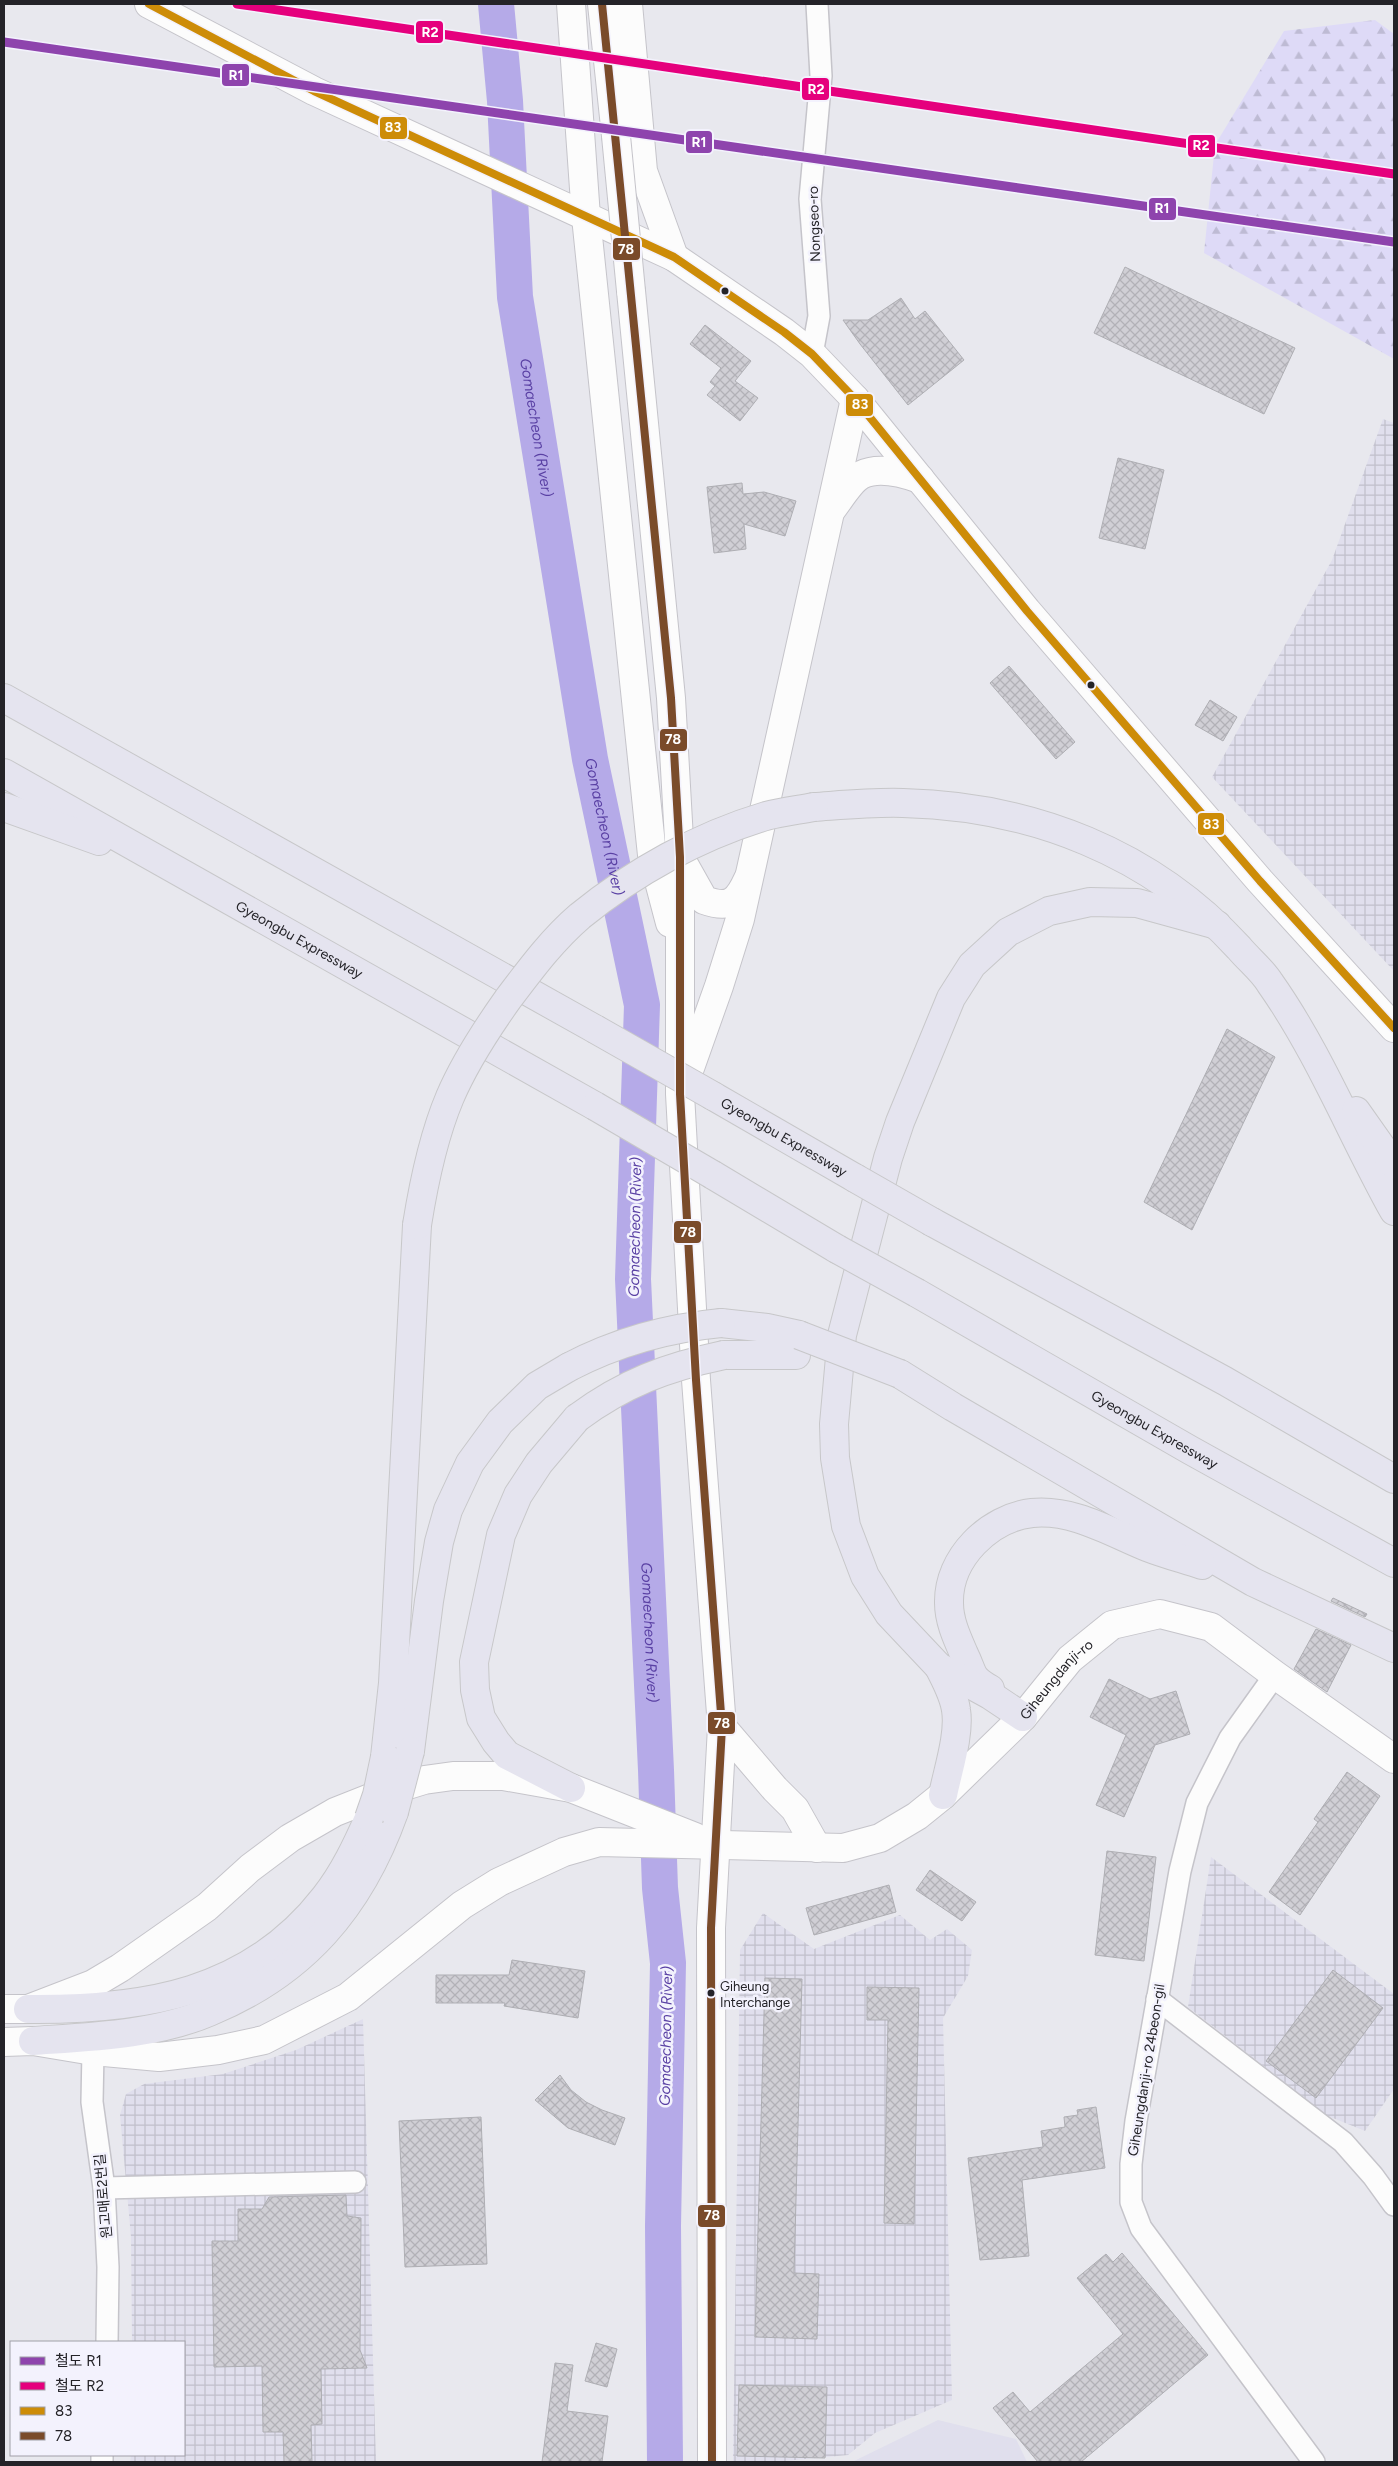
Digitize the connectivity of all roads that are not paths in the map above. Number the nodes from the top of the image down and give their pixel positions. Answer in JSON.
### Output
{"nodes":[{"id":1,"x":149,"y":4,"type":"edge"},
{"id":2,"x":571,"y":4,"type":"edge"},
{"id":3,"x":602,"y":4,"type":"edge"},
{"id":4,"x":628,"y":4,"type":"edge"},
{"id":5,"x":817,"y":4,"type":"edge"},
{"id":6,"x":575,"y":211,"type":"junction"},
{"id":7,"x":674,"y":257,"type":"junction"},
{"id":8,"x":812,"y":354,"type":"junction"},
{"id":9,"x":855,"y":399,"type":"junction"},
{"id":10,"x":920,"y":479,"type":"junction"},
{"id":11,"x":830,"y":512,"type":"junction"},
{"id":12,"x":4,"y":698,"type":"edge"},
{"id":13,"x":4,"y":773,"type":"edge"},
{"id":14,"x":4,"y":807,"type":"edge"},
{"id":15,"x":680,"y":857,"type":"junction"},
{"id":16,"x":173,"y":868,"type":"junction"},
{"id":17,"x":750,"y":874,"type":"junction"},
{"id":18,"x":1217,"y":925,"type":"junction"},
{"id":19,"x":681,"y":963,"type":"junction"},
{"id":20,"x":1394,"y":1028,"type":"edge"},
{"id":21,"x":1309,"y":1045,"type":"junction"},
{"id":22,"x":680,"y":1094,"type":"junction"},
{"id":23,"x":1394,"y":1165,"type":"edge"},
{"id":24,"x":1394,"y":1212,"type":"edge"},
{"id":25,"x":798,"y":1345,"type":"junction"},
{"id":26,"x":1394,"y":1479,"type":"edge"},
{"id":27,"x":1394,"y":1563,"type":"edge"},
{"id":28,"x":1253,"y":1582,"type":"junction"},
{"id":29,"x":1391,"y":1650,"type":"edge"},
{"id":30,"x":939,"y":1667,"type":"junction"},
{"id":31,"x":1275,"y":1675,"type":"junction"},
{"id":32,"x":1023,"y":1717,"type":"junction"},
{"id":33,"x":722,"y":1727,"type":"junction"},
{"id":34,"x":398,"y":1754,"type":"junction"},
{"id":35,"x":1394,"y":1759,"type":"edge"},
{"id":36,"x":571,"y":1788,"type":"junction"},
{"id":37,"x":943,"y":1794,"type":"junction"},
{"id":38,"x":600,"y":1800,"type":"junction"},
{"id":39,"x":381,"y":1815,"type":"junction"},
{"id":40,"x":647,"y":1830,"type":"junction"},
{"id":41,"x":598,"y":1842,"type":"junction"},
{"id":42,"x":715,"y":1846,"type":"junction"},
{"id":43,"x":817,"y":1848,"type":"junction"},
{"id":44,"x":1157,"y":1999,"type":"junction"},
{"id":45,"x":16,"y":2009,"type":"edge"},
{"id":46,"x":33,"y":2041,"type":"junction"},
{"id":47,"x":4,"y":2042,"type":"edge"},
{"id":48,"x":93,"y":2051,"type":"junction"},
{"id":49,"x":355,"y":2182,"type":"dead end"},
{"id":50,"x":104,"y":2188,"type":"junction"},
{"id":51,"x":1394,"y":2205,"type":"edge"},
{"id":52,"x":107,"y":2341,"type":"edge"},
{"id":53,"x":712,"y":2462,"type":"edge"},
{"id":54,"x":1314,"y":2462,"type":"edge"}],
"edges":[{"from":1,"to":6,"type":"main road"},
{"from":2,"to":6,"type":"main road"},
{"from":3,"to":15,"type":"main road","bridge":true},
{"from":4,"to":7,"type":"main road"},
{"from":5,"to":8,"type":"street","name":"Nongseo-ro"},
{"from":6,"to":7,"type":"main road"},
{"from":6,"to":19,"type":"main road"},
{"from":7,"to":8,"type":"main road"},
{"from":8,"to":9,"type":"main road"},
{"from":9,"to":10,"type":"main road"},
{"from":9,"to":11,"type":"main road"},
{"from":10,"to":11,"type":"main road"},
{"from":10,"to":20,"type":"main road"},
{"from":11,"to":17,"type":"main road"},
{"from":12,"to":26,"type":"highway","name":"Gyeongbu Expressway","bridge":true},
{"from":13,"to":16,"type":"highway","name":"Gyeongbu Expressway"},
{"from":14,"to":16,"type":"highway"},
{"from":15,"to":17,"type":"main road"},
{"from":15,"to":19,"type":"main road"},
{"from":16,"to":27,"type":"highway","name":"Gyeongbu Expressway","bridge":true},
{"from":17,"to":22,"type":"main road"},
{"from":18,"to":21,"type":"highway"},
{"from":18,"to":30,"type":"highway"},
{"from":18,"to":34,"type":"highway","bridge":true},
{"from":19,"to":22,"type":"main road"},
{"from":21,"to":23,"type":"highway"},
{"from":21,"to":24,"type":"highway"},
{"from":22,"to":33,"type":"main road"},
{"from":25,"to":28,"type":"highway","bridge":true},
{"from":25,"to":34,"type":"highway","bridge":true},
{"from":25,"to":36,"type":"highway","bridge":true},
{"from":28,"to":29,"type":"highway"},
{"from":28,"to":32,"type":"highway"},
{"from":30,"to":32,"type":"highway"},
{"from":30,"to":37,"type":"highway"},
{"from":31,"to":32,"type":"main road","name":"Giheungdanji-ro"},
{"from":31,"to":35,"type":"main road","name":"Giheungdanji-ro"},
{"from":31,"to":44,"type":"street","name":"Giheungdanji-ro 24beon-gil"},
{"from":32,"to":37,"type":"main road","name":"Giheungdanji-ro"},
{"from":33,"to":42,"type":"main road"},
{"from":33,"to":43,"type":"main road"},
{"from":34,"to":39,"type":"highway","bridge":true},
{"from":36,"to":38,"type":"main road"},
{"from":36,"to":45,"type":"main road"},
{"from":37,"to":43,"type":"main road","name":"Giheungdanji-ro"},
{"from":38,"to":40,"type":"main road"},
{"from":38,"to":41,"type":"main road"},
{"from":39,"to":45,"type":"highway"},
{"from":39,"to":46,"type":"highway"},
{"from":40,"to":41,"type":"main road"},
{"from":40,"to":42,"type":"main road"},
{"from":41,"to":48,"type":"main road"},
{"from":42,"to":43,"type":"main road","name":"Giheungdanji-ro"},
{"from":42,"to":53,"type":"main road"},
{"from":44,"to":51,"type":"street"},
{"from":44,"to":54,"type":"street","name":"Giheungdanji-ro 24beon-gil"},
{"from":46,"to":47,"type":"main road"},
{"from":46,"to":48,"type":"main road"},
{"from":48,"to":50,"type":"street","name":"원고매로2번길"},
{"from":49,"to":50,"type":"street"},
{"from":50,"to":52,"type":"street","name":"원고매로2번길"}]}
